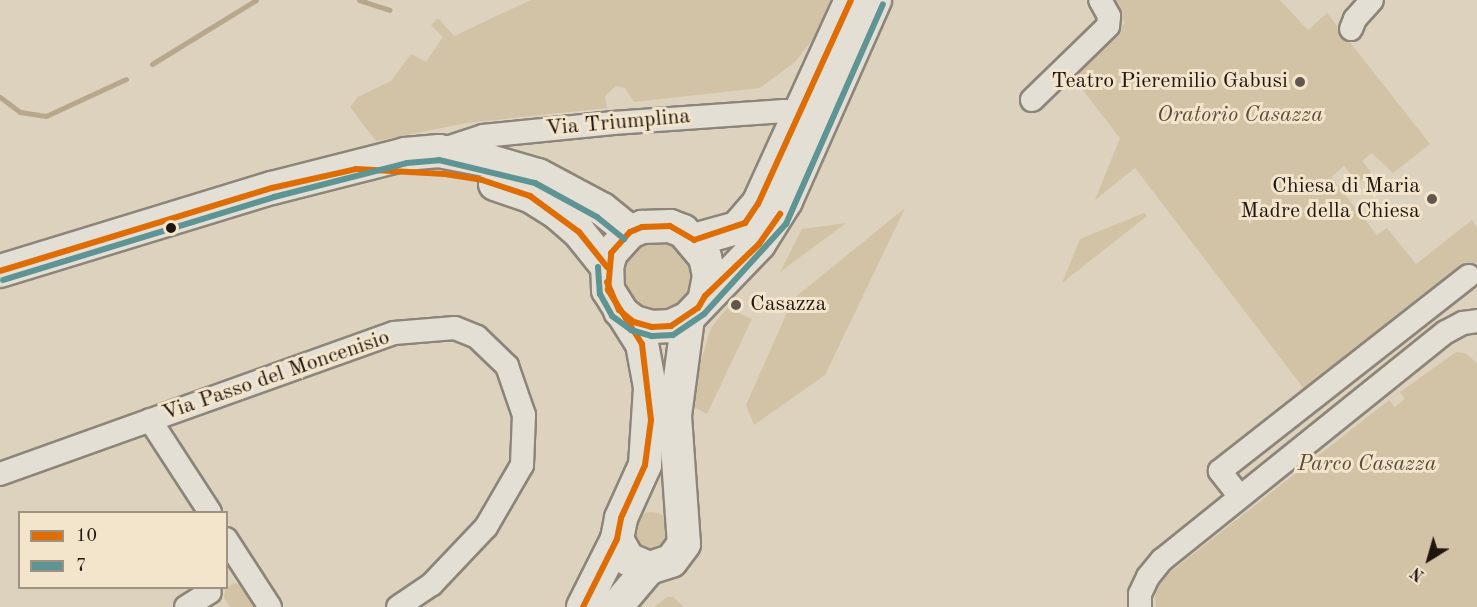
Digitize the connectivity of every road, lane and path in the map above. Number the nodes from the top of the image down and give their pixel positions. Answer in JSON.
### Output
{"nodes":[{"id":1,"x":851,"y":0,"type":"edge"},
{"id":2,"x":875,"y":0,"type":"edge"},
{"id":3,"x":1372,"y":0,"type":"edge"},
{"id":4,"x":1097,"y":6,"type":"edge"},
{"id":5,"x":1351,"y":29,"type":"dead end"},
{"id":6,"x":1032,"y":100,"type":"dead end"},
{"id":7,"x":798,"y":116,"type":"junction"},
{"id":8,"x":439,"y":151,"type":"junction"},
{"id":9,"x":356,"y":168,"type":"junction"},
{"id":10,"x":630,"y":232,"type":"junction"},
{"id":11,"x":694,"y":240,"type":"junction"},
{"id":12,"x":607,"y":267,"type":"junction"},
{"id":13,"x":0,"y":271,"type":"edge"},
{"id":14,"x":1469,"y":276,"type":"dead end"},
{"id":15,"x":697,"y":307,"type":"junction"},
{"id":16,"x":619,"y":310,"type":"junction"},
{"id":17,"x":1477,"y":321,"type":"edge"},
{"id":18,"x":150,"y":420,"type":"junction"},
{"id":19,"x":0,"y":474,"type":"edge"},
{"id":20,"x":1237,"y":493,"type":"dead end"},
{"id":21,"x":628,"y":508,"type":"junction"},
{"id":22,"x":209,"y":511,"type":"edge"},
{"id":23,"x":683,"y":521,"type":"junction"},
{"id":24,"x":617,"y":539,"type":"junction"},
{"id":25,"x":229,"y":552,"type":"edge"},
{"id":26,"x":649,"y":568,"type":"junction"},
{"id":27,"x":214,"y":595,"type":"edge"},
{"id":28,"x":186,"y":607,"type":"edge"},
{"id":29,"x":270,"y":607,"type":"edge"},
{"id":30,"x":398,"y":607,"type":"edge"},
{"id":31,"x":583,"y":607,"type":"edge"},
{"id":32,"x":616,"y":607,"type":"edge"},
{"id":33,"x":1140,"y":607,"type":"edge"}],
"edges":[{"from":1,"to":7,"type":"main road"},
{"from":2,"to":15,"type":"main road"},
{"from":3,"to":5,"type":"street"},
{"from":4,"to":6,"type":"street"},
{"from":7,"to":8,"type":"street","name":"Via Triumplina"},
{"from":7,"to":11,"type":"main road"},
{"from":8,"to":9,"type":"main road"},
{"from":8,"to":10,"type":"main road"},
{"from":9,"to":12,"type":"main road"},
{"from":9,"to":13,"type":"main road"},
{"from":10,"to":11,"type":"main road"},
{"from":10,"to":12,"type":"main road"},
{"from":11,"to":15,"type":"main road"},
{"from":12,"to":16,"type":"main road"},
{"from":14,"to":20,"type":"street"},
{"from":15,"to":16,"type":"main road"},
{"from":15,"to":23,"type":"main road"},
{"from":16,"to":21,"type":"main road"},
{"from":17,"to":33,"type":"street"},
{"from":18,"to":19,"type":"street","name":"Via Passo del Moncenisio"},
{"from":18,"to":22,"type":"street"},
{"from":18,"to":30,"type":"street","name":"Via Passo del Moncenisio"},
{"from":21,"to":23,"type":"main road"},
{"from":21,"to":24,"type":"main road"},
{"from":23,"to":26,"type":"main road"},
{"from":24,"to":26,"type":"main road"},
{"from":24,"to":31,"type":"main road"},
{"from":25,"to":29,"type":"street"},
{"from":26,"to":32,"type":"main road"},
{"from":27,"to":28,"type":"street"}]}
